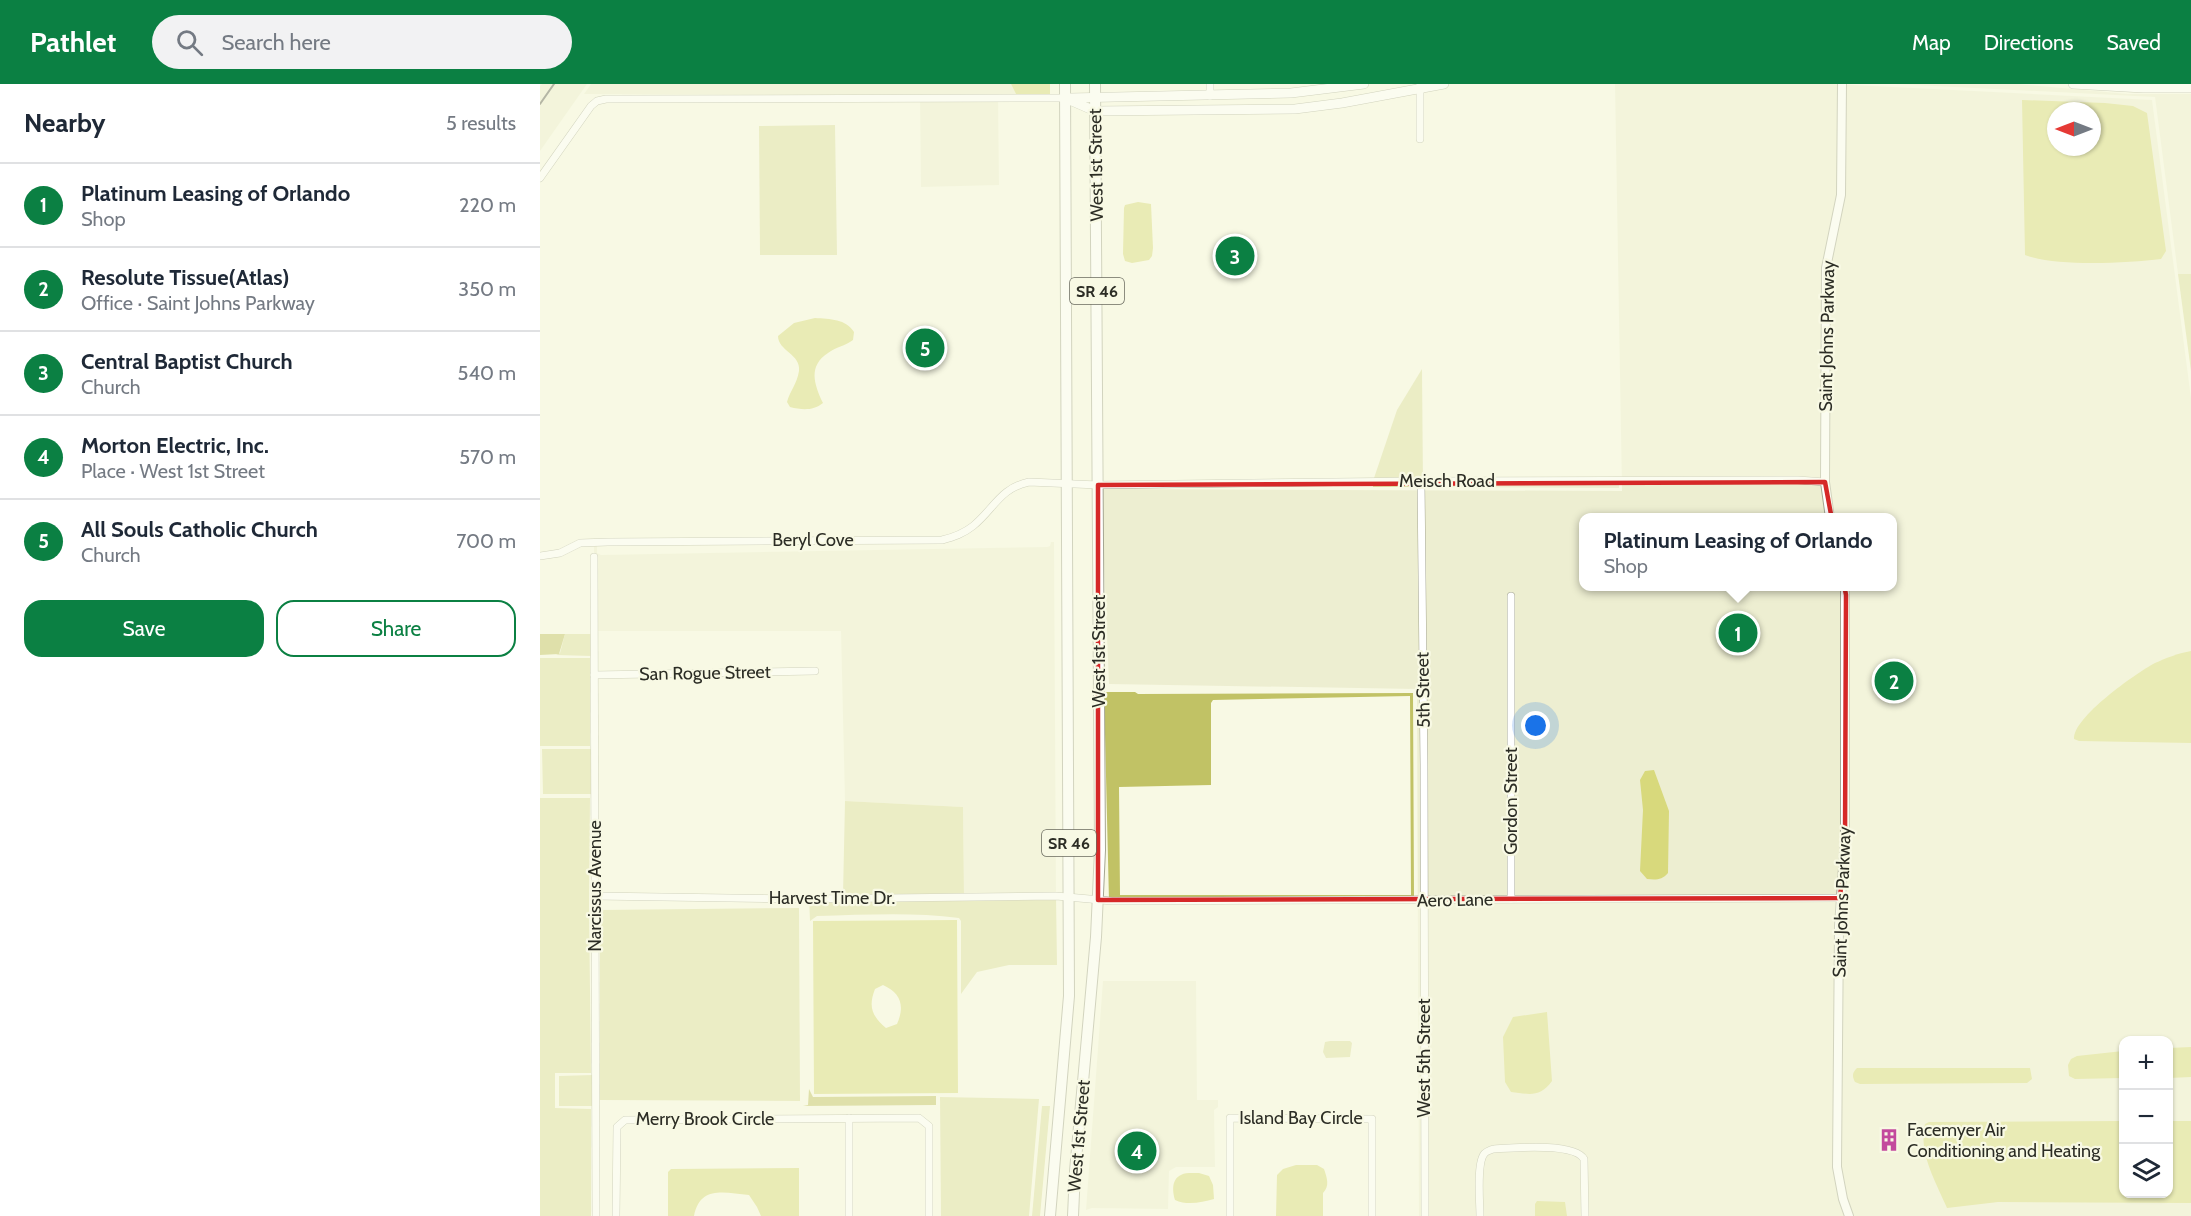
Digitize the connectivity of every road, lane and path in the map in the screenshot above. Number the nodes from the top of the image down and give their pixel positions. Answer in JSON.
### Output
{"nodes":[{"id":1,"x":1065,"y":84,"type":"edge"},
{"id":2,"x":1095,"y":84,"type":"edge"},
{"id":3,"x":1210,"y":84,"type":"edge"},
{"id":4,"x":1364,"y":84,"type":"edge"},
{"id":5,"x":1444,"y":84,"type":"edge"},
{"id":6,"x":1842,"y":84,"type":"edge"},
{"id":7,"x":2073,"y":84,"type":"edge"},
{"id":8,"x":1420,"y":86,"type":"edge"},
{"id":9,"x":2191,"y":88,"type":"edge"},
{"id":10,"x":1210,"y":96,"type":"junction"},
{"id":11,"x":1095,"y":97,"type":"junction"},
{"id":12,"x":1065,"y":98,"type":"junction"},
{"id":13,"x":1095,"y":111,"type":"junction"},
{"id":14,"x":1420,"y":139,"type":"dead end"},
{"id":15,"x":540,"y":178,"type":"edge"},
{"id":16,"x":1421,"y":481,"type":"junction"},
{"id":17,"x":1825,"y":482,"type":"junction"},
{"id":18,"x":1068,"y":483,"type":"junction"},
{"id":19,"x":1098,"y":485,"type":"junction"},
{"id":20,"x":1829,"y":513,"type":"edge"},
{"id":21,"x":540,"y":556,"type":"edge"},
{"id":22,"x":594,"y":557,"type":"dead end"},
{"id":23,"x":1845,"y":591,"type":"edge"},
{"id":24,"x":1511,"y":596,"type":"dead end"},
{"id":25,"x":815,"y":671,"type":"dead end"},
{"id":26,"x":594,"y":675,"type":"junction"},
{"id":27,"x":595,"y":896,"type":"junction"},
{"id":28,"x":1070,"y":897,"type":"junction"},
{"id":29,"x":1840,"y":898,"type":"junction"},
{"id":30,"x":1511,"y":899,"type":"junction"},
{"id":31,"x":1098,"y":900,"type":"junction"},
{"id":32,"x":1424,"y":900,"type":"junction"},
{"id":33,"x":849,"y":1118,"type":"junction"},
{"id":34,"x":596,"y":1216,"type":"edge"},
{"id":35,"x":616,"y":1216,"type":"edge"},
{"id":36,"x":849,"y":1216,"type":"edge"},
{"id":37,"x":929,"y":1216,"type":"edge"},
{"id":38,"x":1050,"y":1216,"type":"edge"},
{"id":39,"x":1072,"y":1216,"type":"edge"},
{"id":40,"x":1230,"y":1216,"type":"edge"},
{"id":41,"x":1372,"y":1216,"type":"edge"},
{"id":42,"x":1425,"y":1216,"type":"edge"},
{"id":43,"x":1480,"y":1216,"type":"edge"},
{"id":44,"x":1585,"y":1216,"type":"edge"},
{"id":45,"x":1849,"y":1216,"type":"edge"}],
"edges":[{"from":1,"to":12,"type":"main road","name":"West 1st Street","number":"SR 46"},
{"from":2,"to":11,"type":"main road","name":"West 1st Street","number":"SR 46"},
{"from":3,"to":10,"type":"street"},
{"from":4,"to":10,"type":"main road"},
{"from":5,"to":8,"type":"main road"},
{"from":6,"to":17,"type":"street","name":"Saint Johns Parkway"},
{"from":7,"to":9,"type":"main road"},
{"from":8,"to":13,"type":"main road"},
{"from":8,"to":14,"type":"street"},
{"from":10,"to":11,"type":"main road"},
{"from":11,"to":12,"type":"main road"},
{"from":11,"to":13,"type":"main road","name":"West 1st Street","number":"SR 46"},
{"from":12,"to":13,"type":"main road"},
{"from":12,"to":15,"type":"street"},
{"from":12,"to":18,"type":"main road","name":"West 1st Street","number":"SR 46"},
{"from":13,"to":19,"type":"main road","name":"West 1st Street","number":"SR 46"},
{"from":16,"to":17,"type":"street","name":"Meisch Road"},
{"from":16,"to":19,"type":"street","name":"Meisch Road"},
{"from":16,"to":32,"type":"street","name":"5th Street"},
{"from":17,"to":20,"type":"street","name":"Saint Johns Parkway"},
{"from":18,"to":19,"type":"street","name":"Meisch Road"},
{"from":18,"to":21,"type":"street","name":"Beryl Cove"},
{"from":18,"to":28,"type":"main road","name":"West 1st Street","number":"SR 46"},
{"from":19,"to":31,"type":"main road","name":"West 1st Street","number":"SR 46"},
{"from":22,"to":26,"type":"street","name":"Narcissus Avenue"},
{"from":23,"to":29,"type":"street","name":"Saint Johns Parkway"},
{"from":24,"to":30,"type":"street","name":"Gordon Street"},
{"from":25,"to":26,"type":"street","name":"San Rogue Street"},
{"from":26,"to":27,"type":"street","name":"Narcissus Avenue"},
{"from":27,"to":28,"type":"street","name":"Harvest Time Dr."},
{"from":27,"to":34,"type":"street","name":"Narcissus Avenue"},
{"from":28,"to":31,"type":"street","name":"Aero Lane"},
{"from":28,"to":38,"type":"main road","name":"West 1st Street","number":"SR 46"},
{"from":29,"to":30,"type":"street","name":"Aero Lane"},
{"from":29,"to":45,"type":"street","name":"Saint Johns Parkway"},
{"from":30,"to":32,"type":"street","name":"Aero Lane"},
{"from":31,"to":32,"type":"street","name":"Aero Lane"},
{"from":31,"to":39,"type":"main road","name":"West 1st Street","number":"SR 46"},
{"from":32,"to":42,"type":"street","name":"West 5th Street"},
{"from":33,"to":35,"type":"street","name":"Merry Brook Circle"},
{"from":33,"to":36,"type":"street"},
{"from":33,"to":37,"type":"street","name":"Merry Brook Circle"},
{"from":40,"to":41,"type":"street","name":"Island Bay Circle"},
{"from":43,"to":44,"type":"street"}]}
